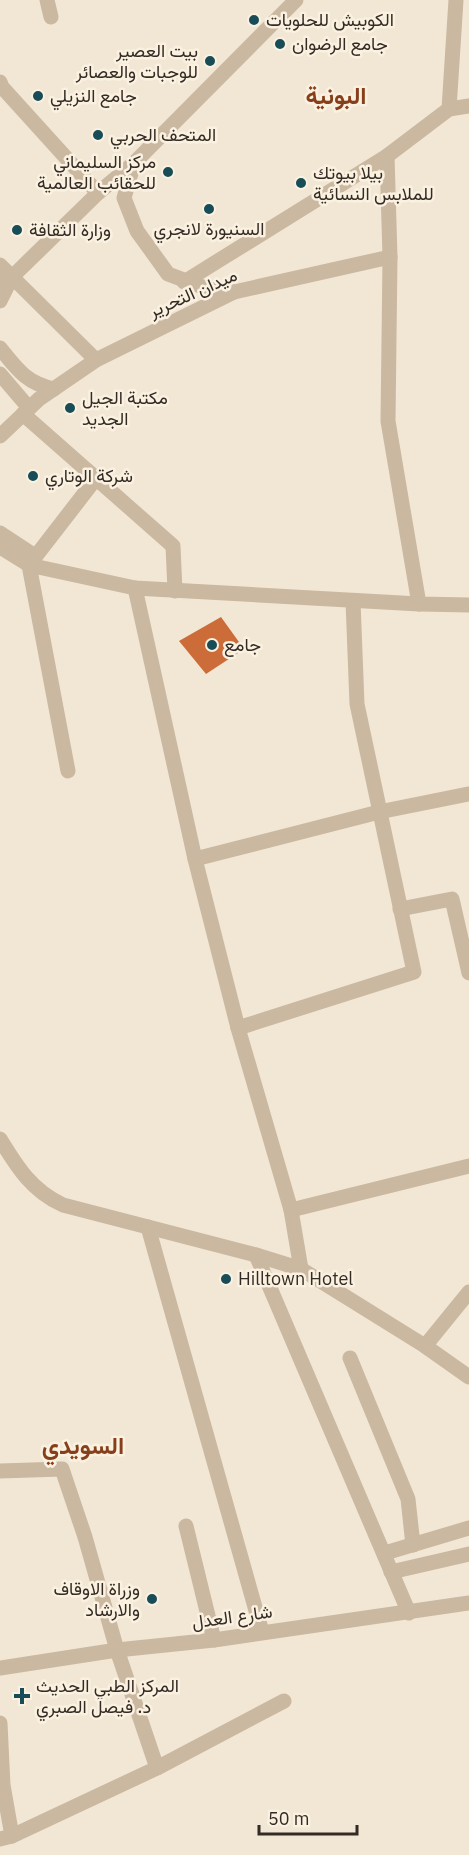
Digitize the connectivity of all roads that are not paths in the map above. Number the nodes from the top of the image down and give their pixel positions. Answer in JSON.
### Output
{"nodes":[{"id":1,"x":47,"y":0,"type":"edge"},
{"id":2,"x":296,"y":0,"type":"edge"},
{"id":3,"x":456,"y":0,"type":"edge"},
{"id":4,"x":51,"y":16,"type":"dead end"},
{"id":5,"x":1,"y":85,"type":"edge"},
{"id":6,"x":469,"y":105,"type":"edge"},
{"id":7,"x":449,"y":109,"type":"junction"},
{"id":8,"x":387,"y":156,"type":"junction"},
{"id":9,"x":134,"y":164,"type":"junction"},
{"id":10,"x":98,"y":193,"type":"junction"},
{"id":11,"x":390,"y":257,"type":"junction"},
{"id":12,"x":0,"y":265,"type":"edge"},
{"id":13,"x":6,"y":279,"type":"edge"},
{"id":14,"x":184,"y":282,"type":"junction"},
{"id":15,"x":234,"y":292,"type":"junction"},
{"id":16,"x":0,"y":301,"type":"edge"},
{"id":17,"x":0,"y":348,"type":"edge"},
{"id":18,"x":96,"y":360,"type":"junction"},
{"id":19,"x":0,"y":374,"type":"edge"},
{"id":20,"x":54,"y":389,"type":"junction"},
{"id":21,"x":26,"y":411,"type":"junction"},
{"id":22,"x":0,"y":436,"type":"edge"},
{"id":23,"x":97,"y":477,"type":"junction"},
{"id":24,"x":0,"y":532,"type":"edge"},
{"id":25,"x":0,"y":547,"type":"edge"},
{"id":26,"x":32,"y":561,"type":"junction"},
{"id":27,"x":135,"y":588,"type":"junction"},
{"id":28,"x":175,"y":591,"type":"junction"},
{"id":29,"x":353,"y":601,"type":"junction"},
{"id":30,"x":419,"y":604,"type":"junction"},
{"id":31,"x":469,"y":605,"type":"edge"},
{"id":32,"x":68,"y":771,"type":"dead end"},
{"id":33,"x":468,"y":794,"type":"edge"},
{"id":34,"x":379,"y":812,"type":"junction"},
{"id":35,"x":195,"y":859,"type":"junction"},
{"id":36,"x":400,"y":909,"type":"junction"},
{"id":37,"x":464,"y":927,"type":"edge"},
{"id":38,"x":469,"y":973,"type":"edge"},
{"id":39,"x":238,"y":1028,"type":"junction"},
{"id":40,"x":0,"y":1139,"type":"edge"},
{"id":41,"x":469,"y":1166,"type":"edge"},
{"id":42,"x":291,"y":1210,"type":"junction"},
{"id":43,"x":148,"y":1227,"type":"junction"},
{"id":44,"x":256,"y":1255,"type":"junction"},
{"id":45,"x":301,"y":1269,"type":"junction"},
{"id":46,"x":469,"y":1292,"type":"edge"},
{"id":47,"x":424,"y":1346,"type":"junction"},
{"id":48,"x":350,"y":1358,"type":"dead end"},
{"id":49,"x":469,"y":1377,"type":"edge"},
{"id":50,"x":0,"y":1471,"type":"edge"},
{"id":51,"x":186,"y":1526,"type":"dead end"},
{"id":52,"x":469,"y":1528,"type":"edge"},
{"id":53,"x":413,"y":1545,"type":"junction"},
{"id":54,"x":385,"y":1553,"type":"junction"},
{"id":55,"x":469,"y":1554,"type":"edge"},
{"id":56,"x":391,"y":1572,"type":"junction"},
{"id":57,"x":469,"y":1603,"type":"edge"},
{"id":58,"x":409,"y":1613,"type":"junction"},
{"id":59,"x":262,"y":1632,"type":"junction"},
{"id":60,"x":214,"y":1640,"type":"junction"},
{"id":61,"x":117,"y":1650,"type":"junction"},
{"id":62,"x":0,"y":1668,"type":"edge"},
{"id":63,"x":284,"y":1701,"type":"dead end"},
{"id":64,"x":0,"y":1723,"type":"edge"},
{"id":65,"x":157,"y":1768,"type":"junction"},
{"id":66,"x":6,"y":1837,"type":"edge"}],
"edges":[{"from":1,"to":4,"type":"street"},
{"from":2,"to":9,"type":"street"},
{"from":3,"to":7,"type":"street"},
{"from":5,"to":10,"type":"street"},
{"from":6,"to":7,"type":"street"},
{"from":7,"to":8,"type":"street"},
{"from":8,"to":11,"type":"street"},
{"from":8,"to":14,"type":"street"},
{"from":9,"to":10,"type":"street"},
{"from":9,"to":14,"type":"street"},
{"from":10,"to":13,"type":"street"},
{"from":11,"to":15,"type":"street","name":"ميدان التحرير"},
{"from":11,"to":30,"type":"street"},
{"from":12,"to":13,"type":"street"},
{"from":13,"to":16,"type":"street"},
{"from":13,"to":18,"type":"street"},
{"from":14,"to":15,"type":"street"},
{"from":15,"to":18,"type":"street","name":"ميدان التحرير"},
{"from":17,"to":20,"type":"street"},
{"from":18,"to":20,"type":"street","name":"ميدان التحرير"},
{"from":19,"to":21,"type":"street"},
{"from":20,"to":21,"type":"street","name":"ميدان التحرير"},
{"from":21,"to":22,"type":"street","name":"ميدان التحرير"},
{"from":21,"to":23,"type":"street"},
{"from":23,"to":26,"type":"street"},
{"from":23,"to":28,"type":"street"},
{"from":24,"to":26,"type":"street"},
{"from":25,"to":26,"type":"street"},
{"from":26,"to":27,"type":"street"},
{"from":26,"to":32,"type":"street"},
{"from":27,"to":28,"type":"street"},
{"from":27,"to":35,"type":"street"},
{"from":28,"to":29,"type":"street"},
{"from":29,"to":30,"type":"street"},
{"from":29,"to":34,"type":"street"},
{"from":30,"to":31,"type":"street"},
{"from":33,"to":34,"type":"street"},
{"from":34,"to":35,"type":"street"},
{"from":34,"to":36,"type":"street"},
{"from":35,"to":39,"type":"street"},
{"from":36,"to":37,"type":"street"},
{"from":36,"to":39,"type":"street"},
{"from":37,"to":38,"type":"street"},
{"from":39,"to":42,"type":"street"},
{"from":40,"to":43,"type":"street"},
{"from":41,"to":42,"type":"street"},
{"from":42,"to":45,"type":"street"},
{"from":43,"to":44,"type":"street"},
{"from":43,"to":59,"type":"street"},
{"from":44,"to":45,"type":"street"},
{"from":44,"to":54,"type":"street"},
{"from":45,"to":47,"type":"street"},
{"from":46,"to":47,"type":"street"},
{"from":47,"to":49,"type":"street"},
{"from":48,"to":53,"type":"street"},
{"from":50,"to":61,"type":"street"},
{"from":51,"to":60,"type":"street"},
{"from":52,"to":53,"type":"street"},
{"from":53,"to":54,"type":"street"},
{"from":54,"to":56,"type":"street"},
{"from":55,"to":56,"type":"street"},
{"from":56,"to":58,"type":"street"},
{"from":57,"to":58,"type":"street","name":"شارع العدل"},
{"from":58,"to":59,"type":"street","name":"شارع العدل"},
{"from":59,"to":60,"type":"street","name":"شارع العدل"},
{"from":60,"to":61,"type":"street","name":"شارع العدل"},
{"from":61,"to":62,"type":"street","name":"شارع العدل"},
{"from":61,"to":65,"type":"street"},
{"from":63,"to":65,"type":"street"},
{"from":64,"to":66,"type":"street"},
{"from":65,"to":66,"type":"street"}]}
